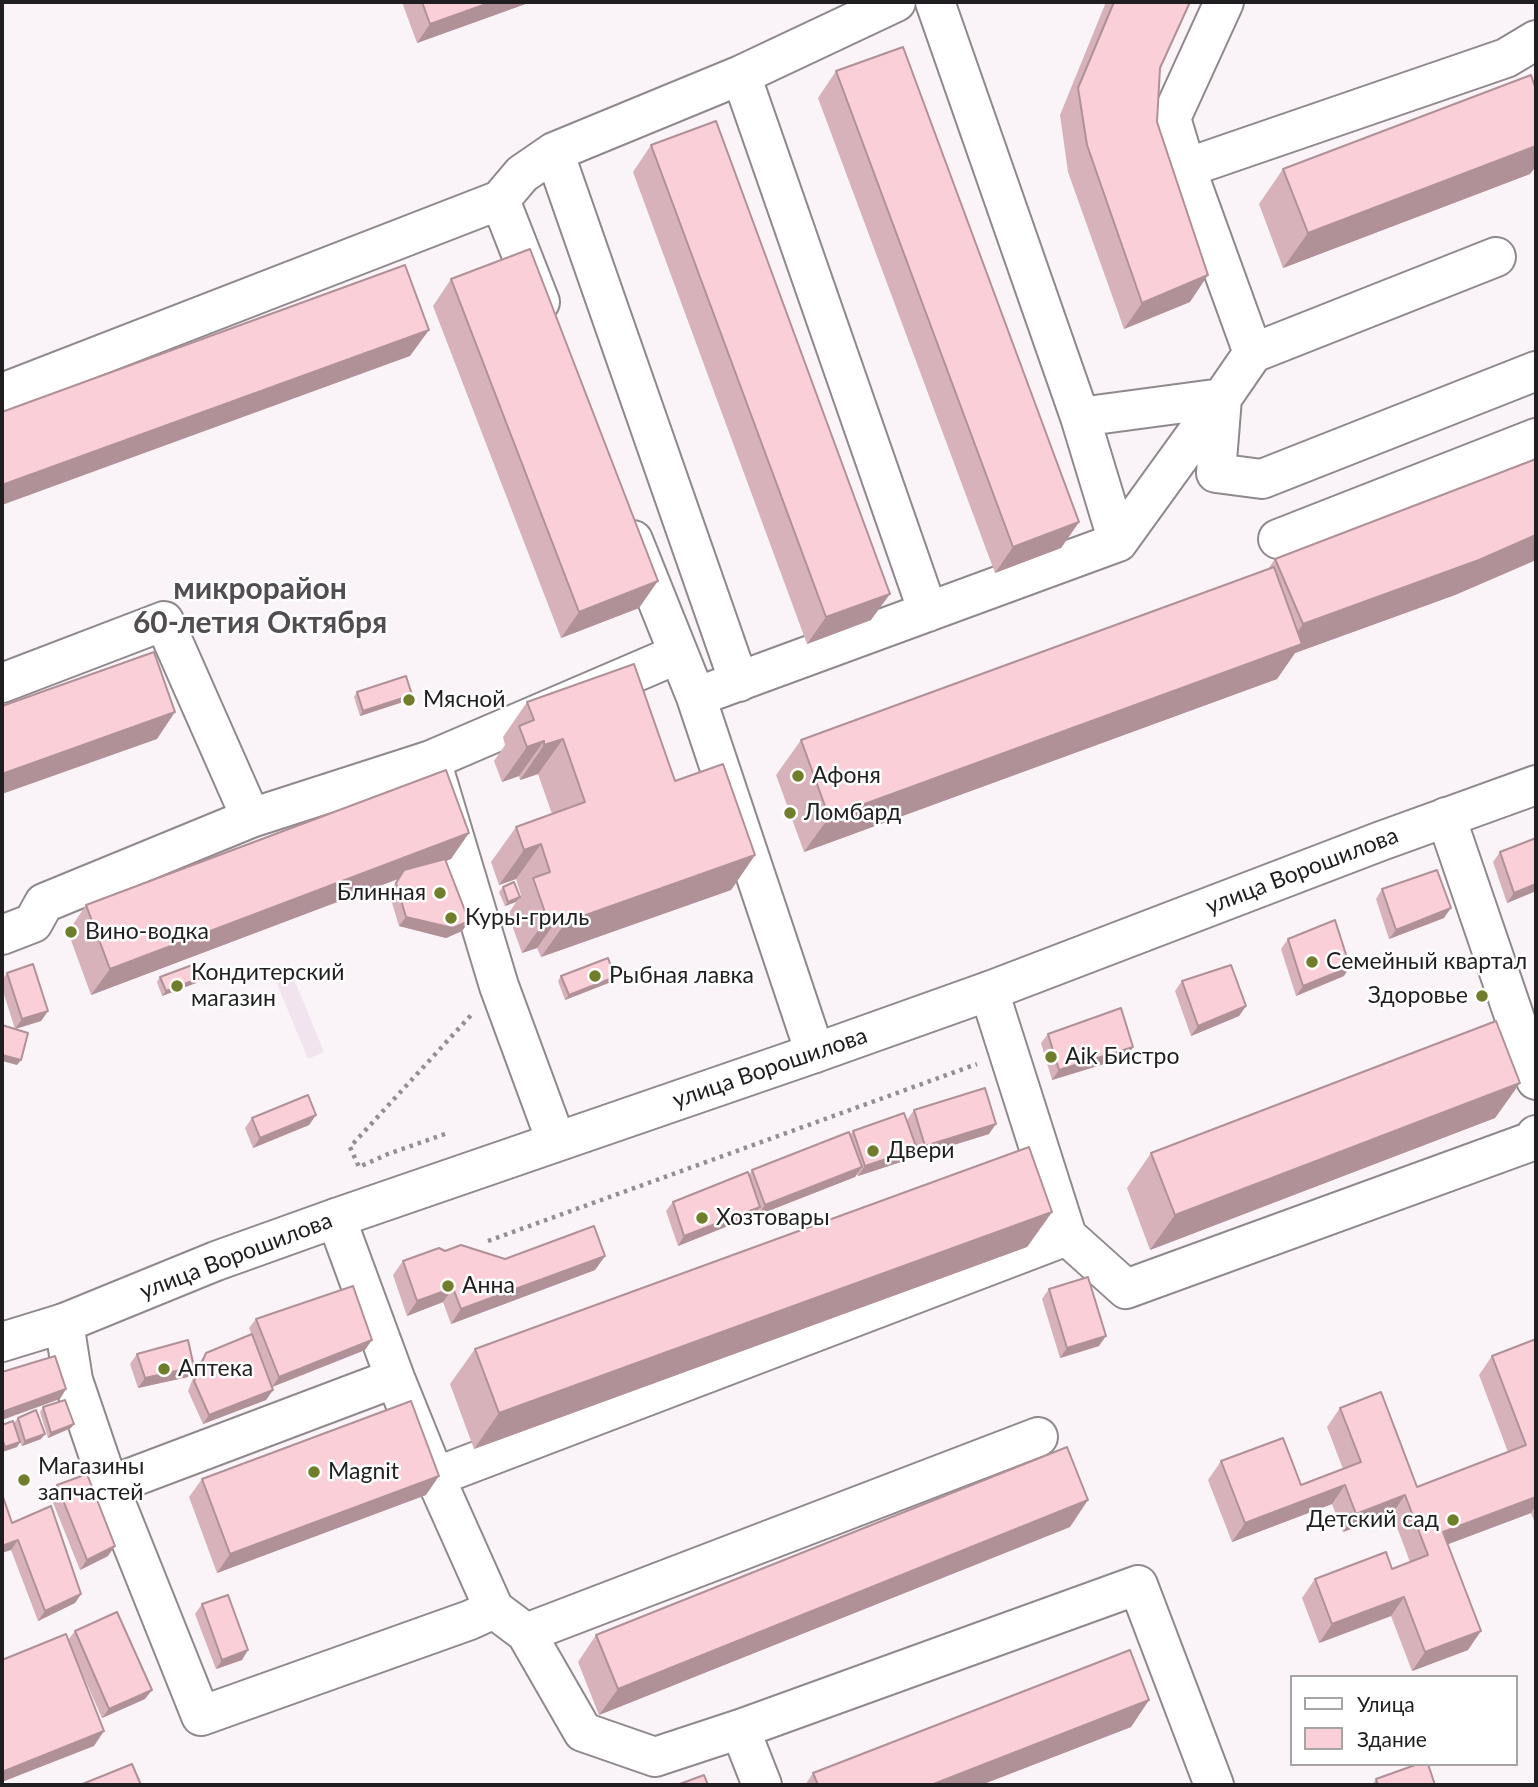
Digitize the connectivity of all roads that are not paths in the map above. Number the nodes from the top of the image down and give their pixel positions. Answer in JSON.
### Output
{"nodes":[{"id":1,"x":897,"y":2,"type":"edge"},
{"id":2,"x":935,"y":2,"type":"edge"},
{"id":3,"x":1224,"y":2,"type":"edge"},
{"id":4,"x":1536,"y":40,"type":"edge"},
{"id":5,"x":741,"y":75,"type":"junction"},
{"id":6,"x":554,"y":152,"type":"junction"},
{"id":7,"x":1186,"y":168,"type":"junction"},
{"id":8,"x":500,"y":200,"type":"junction"},
{"id":9,"x":1496,"y":257,"type":"dead end"},
{"id":10,"x":551,"y":330,"type":"edge"},
{"id":11,"x":1253,"y":353,"type":"junction"},
{"id":12,"x":1536,"y":371,"type":"edge"},
{"id":13,"x":2,"y":393,"type":"edge"},
{"id":14,"x":1222,"y":398,"type":"junction"},
{"id":15,"x":1080,"y":417,"type":"junction"},
{"id":16,"x":1536,"y":438,"type":"edge"},
{"id":17,"x":622,"y":512,"type":"edge"},
{"id":18,"x":1278,"y":539,"type":"dead end"},
{"id":19,"x":1118,"y":542,"type":"junction"},
{"id":20,"x":928,"y":612,"type":"junction"},
{"id":21,"x":678,"y":654,"type":"junction"},
{"id":22,"x":739,"y":682,"type":"junction"},
{"id":23,"x":2,"y":683,"type":"edge"},
{"id":24,"x":696,"y":697,"type":"junction"},
{"id":25,"x":431,"y":760,"type":"junction"},
{"id":26,"x":1536,"y":785,"type":"edge"},
{"id":27,"x":1446,"y":817,"type":"junction"},
{"id":28,"x":251,"y":818,"type":"junction"},
{"id":29,"x":2,"y":935,"type":"edge"},
{"id":30,"x":989,"y":991,"type":"junction"},
{"id":31,"x":815,"y":1053,"type":"junction"},
{"id":32,"x":1536,"y":1080,"type":"edge"},
{"id":33,"x":1536,"y":1135,"type":"edge"},
{"id":34,"x":556,"y":1141,"type":"junction"},
{"id":35,"x":336,"y":1218,"type":"junction"},
{"id":36,"x":1067,"y":1236,"type":"junction"},
{"id":37,"x":64,"y":1323,"type":"junction"},
{"id":38,"x":2,"y":1342,"type":"edge"},
{"id":39,"x":395,"y":1378,"type":"junction"},
{"id":40,"x":1038,"y":1437,"type":"dead end"},
{"id":41,"x":435,"y":1477,"type":"junction"},
{"id":42,"x":109,"y":1486,"type":"junction"},
{"id":43,"x":494,"y":1609,"type":"junction"},
{"id":44,"x":526,"y":1633,"type":"junction"},
{"id":45,"x":740,"y":1728,"type":"junction"},
{"id":46,"x":762,"y":1785,"type":"edge"},
{"id":47,"x":1214,"y":1785,"type":"edge"}],
"edges":[{"from":1,"to":5,"type":"main road"},
{"from":2,"to":15,"type":"main road"},
{"from":3,"to":7,"type":"main road"},
{"from":4,"to":7,"type":"main road"},
{"from":5,"to":6,"type":"main road"},
{"from":5,"to":20,"type":"main road"},
{"from":6,"to":8,"type":"main road"},
{"from":6,"to":22,"type":"main road"},
{"from":7,"to":11,"type":"main road"},
{"from":8,"to":10,"type":"main road"},
{"from":8,"to":13,"type":"main road"},
{"from":9,"to":11,"type":"main road"},
{"from":11,"to":14,"type":"main road"},
{"from":12,"to":14,"type":"main road"},
{"from":14,"to":15,"type":"main road"},
{"from":14,"to":19,"type":"main road"},
{"from":15,"to":19,"type":"main road"},
{"from":16,"to":18,"type":"main road"},
{"from":17,"to":21,"type":"main road"},
{"from":19,"to":20,"type":"main road"},
{"from":20,"to":22,"type":"main road"},
{"from":21,"to":24,"type":"main road"},
{"from":21,"to":25,"type":"main road"},
{"from":22,"to":24,"type":"main road"},
{"from":23,"to":28,"type":"main road"},
{"from":24,"to":31,"type":"main road"},
{"from":25,"to":28,"type":"main road"},
{"from":25,"to":34,"type":"main road"},
{"from":26,"to":27,"type":"main road","name":"улица Ворошилова"},
{"from":27,"to":30,"type":"main road","name":"улица Ворошилова"},
{"from":27,"to":32,"type":"main road"},
{"from":28,"to":29,"type":"main road"},
{"from":30,"to":31,"type":"main road","name":"улица Ворошилова"},
{"from":30,"to":36,"type":"main road"},
{"from":31,"to":34,"type":"main road","name":"улица Ворошилова"},
{"from":33,"to":36,"type":"main road"},
{"from":34,"to":35,"type":"main road","name":"улица Ворошилова"},
{"from":35,"to":37,"type":"main road","name":"улица Ворошилова"},
{"from":35,"to":39,"type":"main road"},
{"from":36,"to":41,"type":"main road"},
{"from":37,"to":38,"type":"main road","name":"улица Ворошилова"},
{"from":37,"to":42,"type":"main road"},
{"from":39,"to":41,"type":"main road"},
{"from":39,"to":42,"type":"main road"},
{"from":40,"to":44,"type":"main road"},
{"from":41,"to":43,"type":"main road"},
{"from":42,"to":43,"type":"main road"},
{"from":43,"to":44,"type":"main road"},
{"from":44,"to":45,"type":"main road"},
{"from":45,"to":46,"type":"main road"},
{"from":45,"to":47,"type":"main road"}]}
